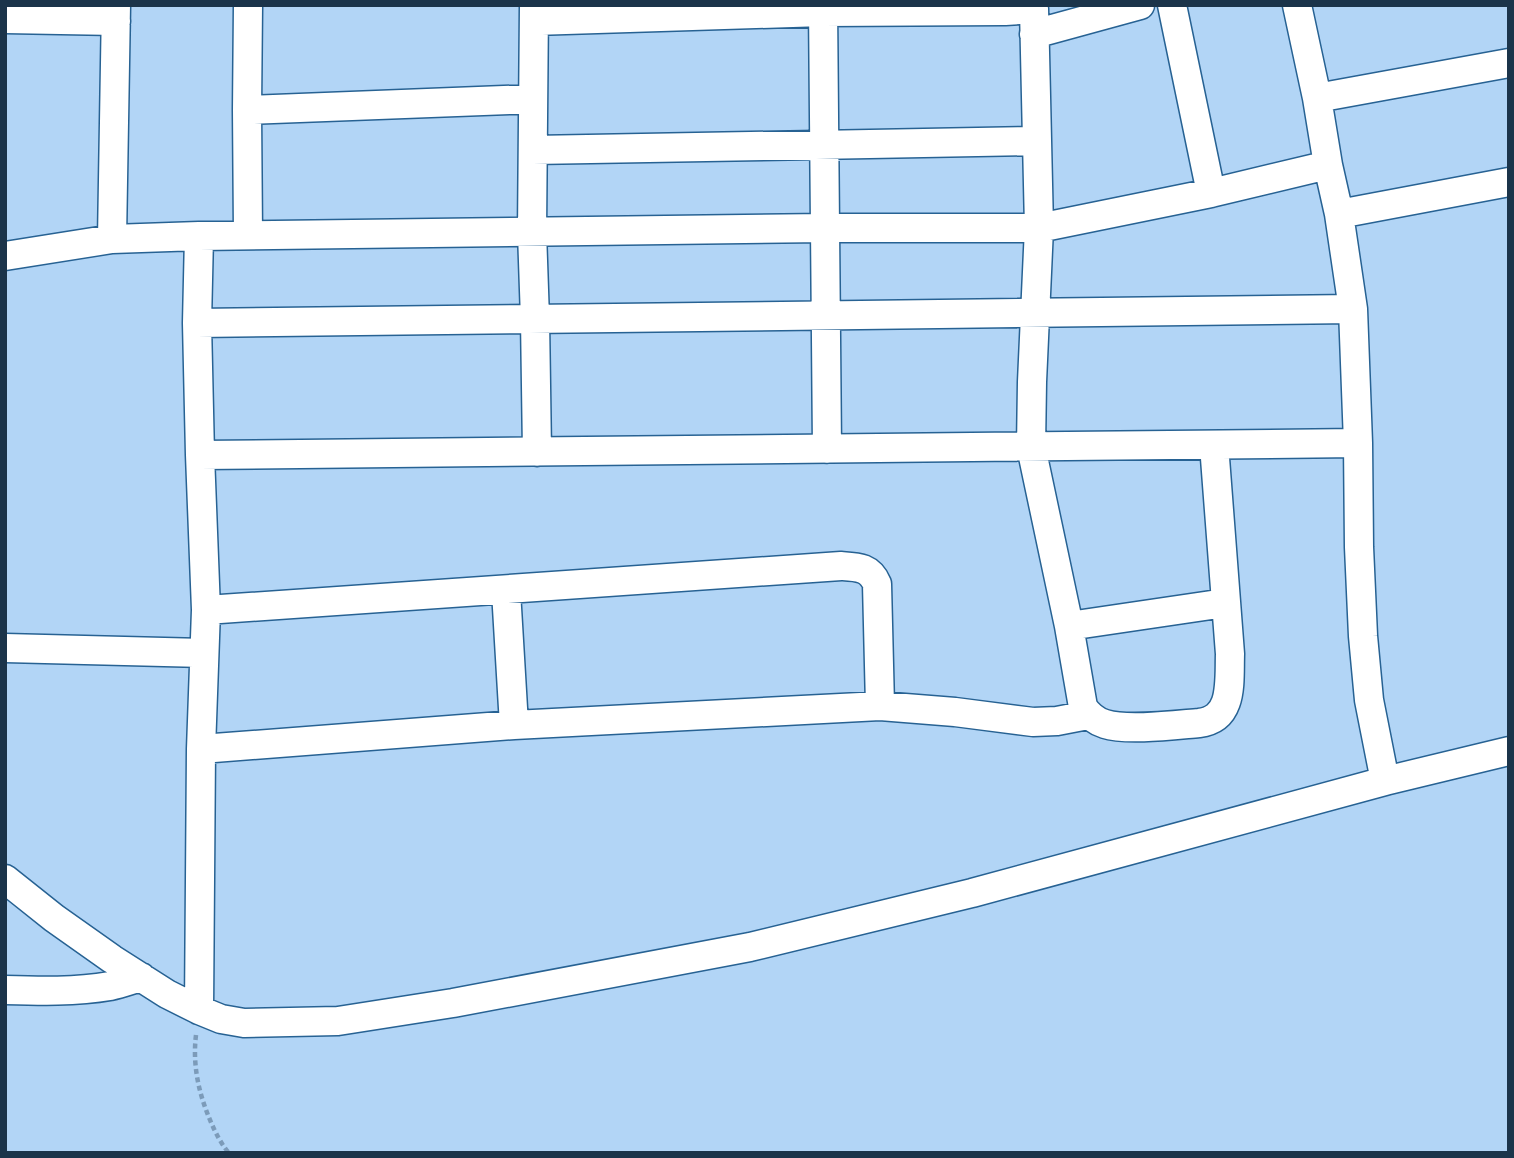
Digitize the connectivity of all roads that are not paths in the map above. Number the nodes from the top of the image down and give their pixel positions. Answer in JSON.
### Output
{"nodes":[{"id":1,"x":248,"y":5,"type":"edge"},
{"id":2,"x":1140,"y":5,"type":"edge"},
{"id":3,"x":1172,"y":5,"type":"edge"},
{"id":4,"x":1297,"y":5,"type":"edge"},
{"id":5,"x":823,"y":9,"type":"edge"},
{"id":6,"x":116,"y":13,"type":"edge"},
{"id":7,"x":534,"y":13,"type":"edge"},
{"id":8,"x":1034,"y":16,"type":"edge"},
{"id":9,"x":5,"y":19,"type":"edge"},
{"id":10,"x":1509,"y":62,"type":"edge"},
{"id":11,"x":533,"y":99,"type":"junction"},
{"id":12,"x":1317,"y":99,"type":"junction"},
{"id":13,"x":247,"y":110,"type":"junction"},
{"id":14,"x":1037,"y":141,"type":"junction"},
{"id":15,"x":824,"y":145,"type":"junction"},
{"id":16,"x":533,"y":150,"type":"junction"},
{"id":17,"x":1328,"y":165,"type":"junction"},
{"id":18,"x":1509,"y":182,"type":"edge"},
{"id":19,"x":1211,"y":193,"type":"junction"},
{"id":20,"x":1339,"y":214,"type":"junction"},
{"id":21,"x":825,"y":228,"type":"junction"},
{"id":22,"x":1039,"y":228,"type":"junction"},
{"id":23,"x":532,"y":232,"type":"junction"},
{"id":24,"x":248,"y":235,"type":"junction"},
{"id":25,"x":199,"y":236,"type":"junction"},
{"id":26,"x":112,"y":239,"type":"junction"},
{"id":27,"x":5,"y":256,"type":"edge"},
{"id":28,"x":1353,"y":309,"type":"junction"},
{"id":29,"x":1035,"y":313,"type":"junction"},
{"id":30,"x":826,"y":315,"type":"junction"},
{"id":31,"x":535,"y":319,"type":"junction"},
{"id":32,"x":197,"y":323,"type":"junction"},
{"id":33,"x":1357,"y":443,"type":"junction"},
{"id":34,"x":1214,"y":445,"type":"junction"},
{"id":35,"x":1031,"y":447,"type":"junction"},
{"id":36,"x":827,"y":449,"type":"junction"},
{"id":37,"x":537,"y":452,"type":"junction"},
{"id":38,"x":200,"y":454,"type":"junction"},
{"id":39,"x":506,"y":591,"type":"junction"},
{"id":40,"x":1225,"y":603,"type":"junction"},
{"id":41,"x":206,"y":610,"type":"junction"},
{"id":42,"x":1069,"y":626,"type":"junction"},
{"id":43,"x":5,"y":648,"type":"edge"},
{"id":44,"x":204,"y":653,"type":"junction"},
{"id":45,"x":880,"y":706,"type":"junction"},
{"id":46,"x":1088,"y":715,"type":"junction"},
{"id":47,"x":514,"y":724,"type":"junction"},
{"id":48,"x":201,"y":750,"type":"junction"},
{"id":49,"x":1509,"y":751,"type":"edge"},
{"id":50,"x":1385,"y":781,"type":"junction"},
{"id":51,"x":5,"y":879,"type":"edge"},
{"id":52,"x":141,"y":977,"type":"junction"},
{"id":53,"x":5,"y":990,"type":"edge"},
{"id":54,"x":199,"y":1010,"type":"junction"}],
"edges":[{"from":1,"to":13,"type":"street"},
{"from":2,"to":8,"type":"street"},
{"from":3,"to":19,"type":"street"},
{"from":4,"to":12,"type":"street"},
{"from":5,"to":7,"type":"street"},
{"from":5,"to":8,"type":"street"},
{"from":5,"to":15,"type":"street"},
{"from":6,"to":9,"type":"street"},
{"from":6,"to":26,"type":"street"},
{"from":7,"to":11,"type":"street"},
{"from":8,"to":14,"type":"street"},
{"from":10,"to":12,"type":"street"},
{"from":11,"to":13,"type":"street"},
{"from":11,"to":16,"type":"street"},
{"from":12,"to":17,"type":"street"},
{"from":13,"to":24,"type":"street"},
{"from":14,"to":15,"type":"street"},
{"from":14,"to":22,"type":"street"},
{"from":15,"to":16,"type":"street"},
{"from":15,"to":21,"type":"street"},
{"from":16,"to":23,"type":"street"},
{"from":17,"to":19,"type":"street"},
{"from":17,"to":20,"type":"street"},
{"from":18,"to":20,"type":"street"},
{"from":19,"to":22,"type":"street"},
{"from":20,"to":28,"type":"street"},
{"from":21,"to":22,"type":"street"},
{"from":21,"to":23,"type":"street"},
{"from":21,"to":30,"type":"street"},
{"from":22,"to":29,"type":"street"},
{"from":23,"to":24,"type":"street"},
{"from":23,"to":31,"type":"street"},
{"from":24,"to":25,"type":"street"},
{"from":25,"to":26,"type":"street"},
{"from":25,"to":32,"type":"street"},
{"from":26,"to":27,"type":"street"},
{"from":28,"to":29,"type":"street"},
{"from":28,"to":33,"type":"street"},
{"from":29,"to":30,"type":"street"},
{"from":29,"to":35,"type":"street"},
{"from":30,"to":31,"type":"street"},
{"from":30,"to":36,"type":"street"},
{"from":31,"to":32,"type":"street"},
{"from":31,"to":37,"type":"street"},
{"from":32,"to":38,"type":"street"},
{"from":33,"to":34,"type":"street"},
{"from":33,"to":50,"type":"street"},
{"from":34,"to":35,"type":"street"},
{"from":34,"to":40,"type":"street"},
{"from":35,"to":36,"type":"street"},
{"from":35,"to":42,"type":"street"},
{"from":36,"to":37,"type":"street"},
{"from":37,"to":38,"type":"street"},
{"from":38,"to":41,"type":"street"},
{"from":39,"to":41,"type":"street"},
{"from":39,"to":45,"type":"street"},
{"from":39,"to":47,"type":"street"},
{"from":40,"to":42,"type":"street"},
{"from":40,"to":46,"type":"street"},
{"from":41,"to":44,"type":"street"},
{"from":42,"to":46,"type":"street"},
{"from":43,"to":44,"type":"street"},
{"from":44,"to":48,"type":"street"},
{"from":45,"to":46,"type":"street"},
{"from":45,"to":47,"type":"street"},
{"from":47,"to":48,"type":"street"},
{"from":48,"to":54,"type":"street"},
{"from":49,"to":50,"type":"street"},
{"from":50,"to":54,"type":"street"},
{"from":51,"to":52,"type":"street"},
{"from":52,"to":53,"type":"street"},
{"from":52,"to":54,"type":"street"}]}
